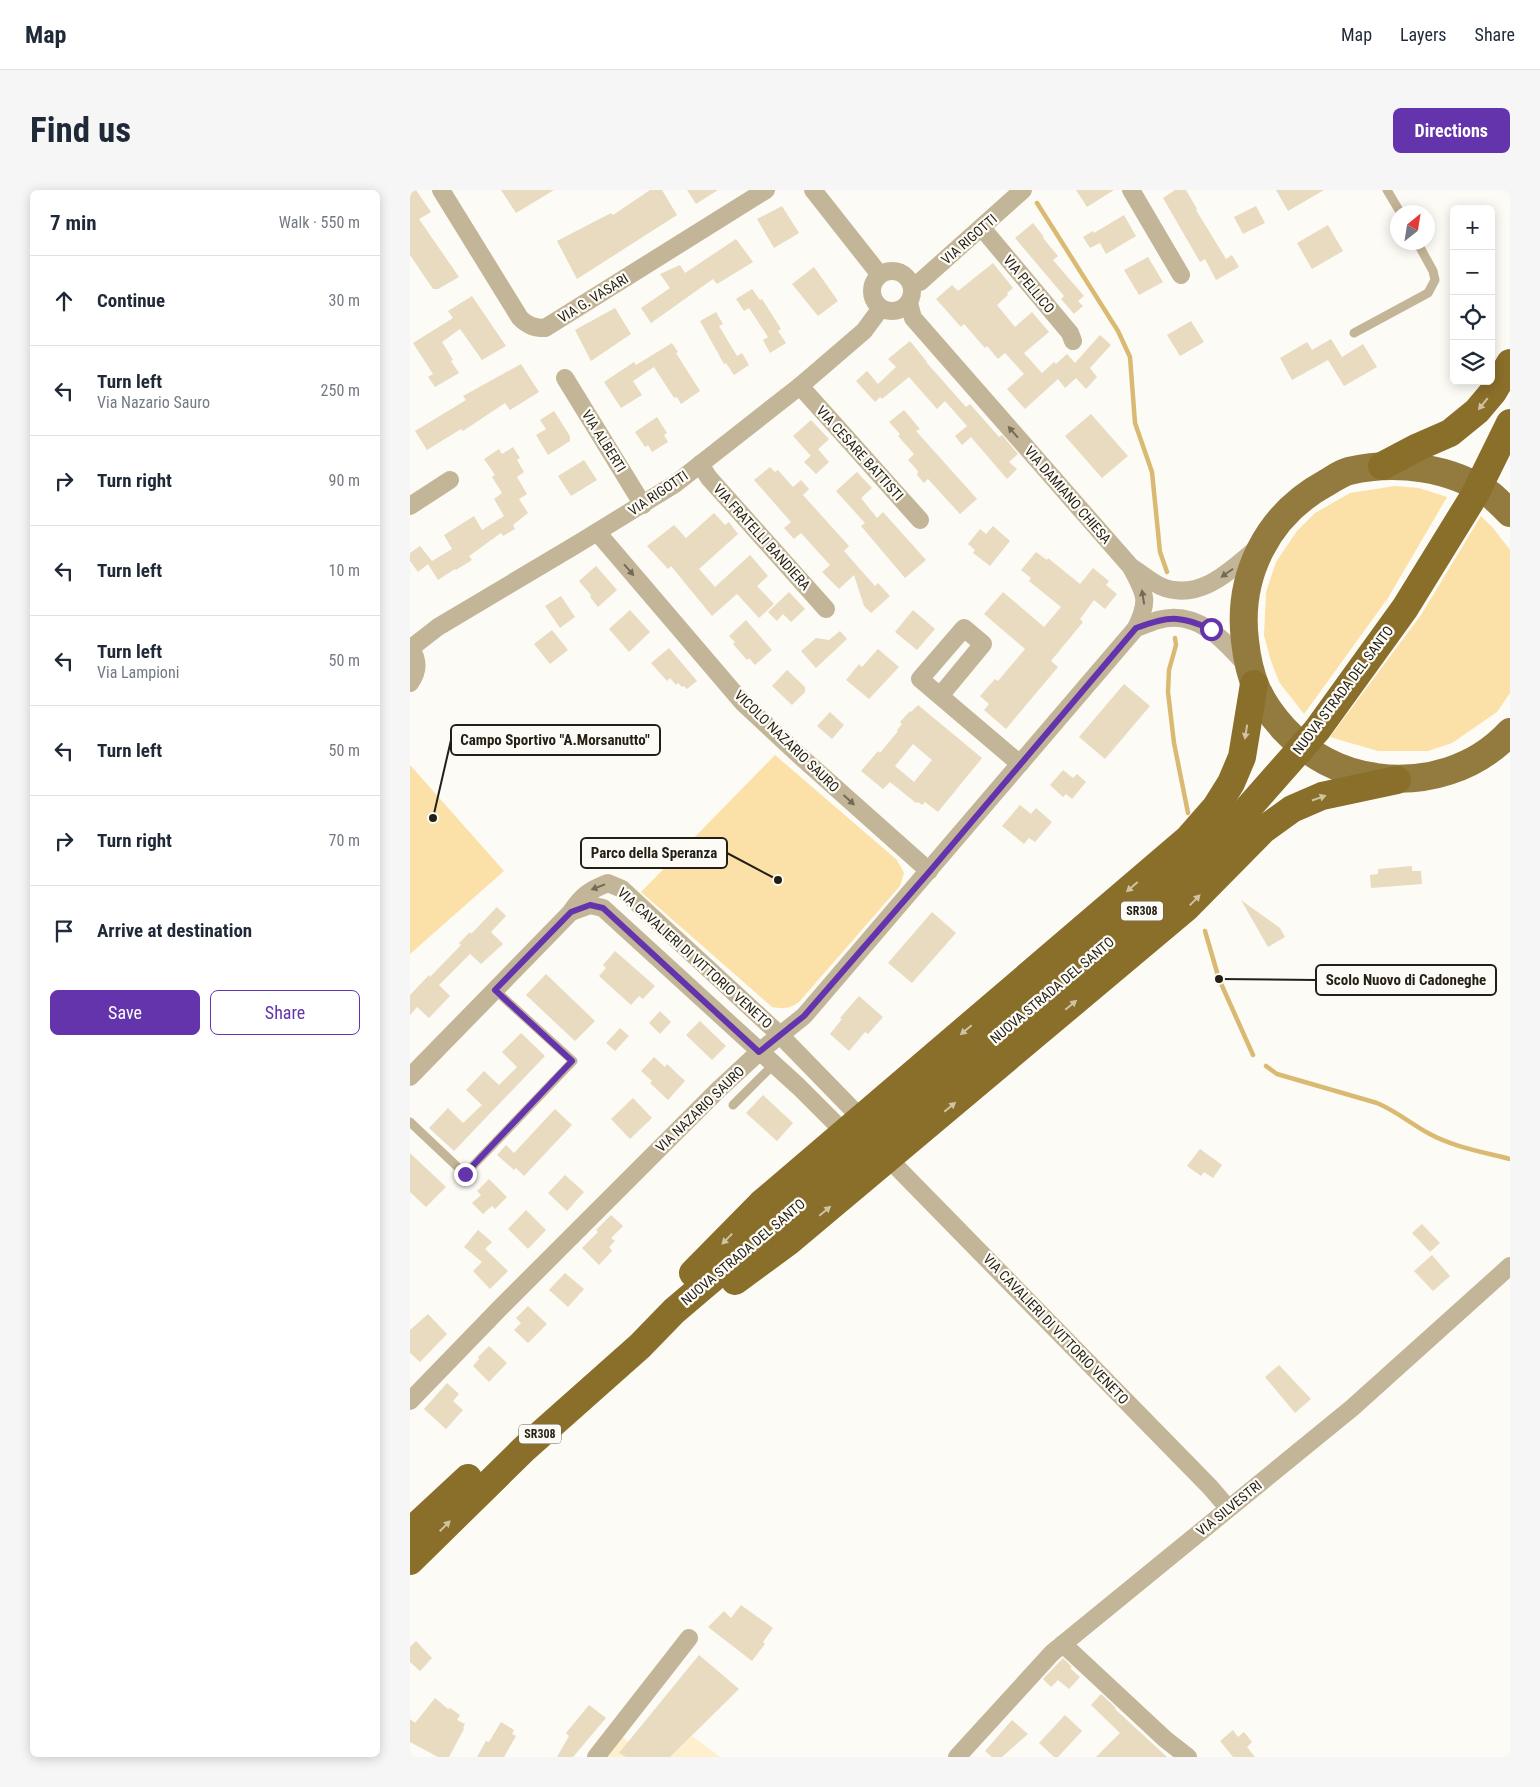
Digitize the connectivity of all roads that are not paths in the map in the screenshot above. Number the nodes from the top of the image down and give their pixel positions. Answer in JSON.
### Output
{"nodes":[{"id":1,"x":441,"y":190,"type":"edge"},
{"id":2,"x":766,"y":190,"type":"edge"},
{"id":3,"x":813,"y":190,"type":"edge"},
{"id":4,"x":1024,"y":190,"type":"edge"},
{"id":5,"x":1132,"y":190,"type":"edge"},
{"id":6,"x":1387,"y":190,"type":"edge"},
{"id":7,"x":1396,"y":205,"type":"edge"},
{"id":8,"x":982,"y":228,"type":"junction"},
{"id":9,"x":1421,"y":250,"type":"edge"},
{"id":10,"x":880,"y":275,"type":"junction"},
{"id":11,"x":1181,"y":275,"type":"dead end"},
{"id":12,"x":911,"y":284,"type":"junction"},
{"id":13,"x":909,"y":303,"type":"junction"},
{"id":14,"x":881,"y":308,"type":"junction"},
{"id":15,"x":1354,"y":333,"type":"dead end"},
{"id":16,"x":1073,"y":341,"type":"dead end"},
{"id":17,"x":1510,"y":363,"type":"edge"},
{"id":18,"x":565,"y":378,"type":"dead end"},
{"id":19,"x":800,"y":386,"type":"junction"},
{"id":20,"x":1510,"y":423,"type":"edge"},
{"id":21,"x":700,"y":464,"type":"junction"},
{"id":22,"x":1382,"y":466,"type":"junction"},
{"id":23,"x":450,"y":480,"type":"dead end"},
{"id":24,"x":643,"y":504,"type":"junction"},
{"id":25,"x":410,"y":506,"type":"edge"},
{"id":26,"x":1510,"y":513,"type":"edge"},
{"id":27,"x":920,"y":520,"type":"dead end"},
{"id":28,"x":597,"y":532,"type":"junction"},
{"id":29,"x":1264,"y":542,"type":"junction"},
{"id":30,"x":1131,"y":567,"type":"junction"},
{"id":31,"x":826,"y":609,"type":"dead end"},
{"id":32,"x":1136,"y":628,"type":"junction"},
{"id":33,"x":411,"y":648,"type":"edge"},
{"id":34,"x":1251,"y":675,"type":"junction"},
{"id":35,"x":410,"y":683,"type":"edge"},
{"id":36,"x":940,"y":696,"type":"dead end"},
{"id":37,"x":1510,"y":732,"type":"edge"},
{"id":38,"x":1510,"y":760,"type":"edge"},
{"id":39,"x":1020,"y":764,"type":"junction"},
{"id":40,"x":1457,"y":769,"type":"junction"},
{"id":41,"x":1397,"y":780,"type":"junction"},
{"id":42,"x":930,"y":871,"type":"junction"},
{"id":43,"x":571,"y":912,"type":"junction"},
{"id":44,"x":495,"y":990,"type":"junction"},
{"id":45,"x":780,"y":1035,"type":"junction"},
{"id":46,"x":759,"y":1052,"type":"junction"},
{"id":47,"x":773,"y":1065,"type":"junction"},
{"id":48,"x":410,"y":1077,"type":"edge"},
{"id":49,"x":733,"y":1105,"type":"dead end"},
{"id":50,"x":410,"y":1122,"type":"edge"},
{"id":51,"x":882,"y":1152,"type":"junction"},
{"id":52,"x":1510,"y":1266,"type":"edge"},
{"id":53,"x":598,"y":1372,"type":"junction"},
{"id":54,"x":410,"y":1400,"type":"edge"},
{"id":55,"x":1228,"y":1508,"type":"junction"},
{"id":56,"x":410,"y":1532,"type":"edge"},
{"id":57,"x":410,"y":1561,"type":"edge"},
{"id":58,"x":689,"y":1638,"type":"dead end"},
{"id":59,"x":1063,"y":1644,"type":"junction"},
{"id":60,"x":596,"y":1757,"type":"edge"},
{"id":61,"x":957,"y":1757,"type":"edge"},
{"id":62,"x":1188,"y":1757,"type":"edge"}],
"edges":[{"from":1,"to":2,"type":"street","name":"VIA G. VASARI"},
{"from":3,"to":10,"type":"street"},
{"from":4,"to":8,"type":"street","name":"VIA RIGOTTI"},
{"from":5,"to":11,"type":"street"},
{"from":6,"to":7,"type":"lane"},
{"from":8,"to":12,"type":"street","name":"VIA RIGOTTI"},
{"from":8,"to":16,"type":"street","name":"VIA PELLICO"},
{"from":9,"to":15,"type":"lane"},
{"from":10,"to":12,"type":"street"},
{"from":10,"to":14,"type":"street"},
{"from":12,"to":13,"type":"street"},
{"from":13,"to":14,"type":"street"},
{"from":30,"to":13,"type":"street","name":"VIA DAMIANO CHIESA","one_way":true},
{"from":14,"to":19,"type":"street","name":"VIA RIGOTTI"},
{"from":17,"to":22,"type":"highway","one_way":true},
{"from":18,"to":24,"type":"street","name":"VIA ALBERTI"},
{"from":19,"to":21,"type":"street","name":"VIA RIGOTTI"},
{"from":19,"to":27,"type":"street","name":"VIA CESARE BATTISTI"},
{"from":20,"to":53,"type":"highway","name":"NUOVA STRADA DEL SANTO","number":"SR308"},
{"from":21,"to":24,"type":"street","name":"VIA RIGOTTI"},
{"from":21,"to":31,"type":"street","name":"VIA FRATELLI BANDIERA"},
{"from":22,"to":26,"type":"main road"},
{"from":22,"to":29,"type":"main road"},
{"from":23,"to":25,"type":"street"},
{"from":24,"to":28,"type":"street","name":"VIA RIGOTTI"},
{"from":28,"to":33,"type":"street","name":"VIA RIGOTTI"},
{"from":28,"to":42,"type":"street","name":"VICOLO NAZARIO SAURO","one_way":true},
{"from":29,"to":30,"type":"street","name":"VIA DAMIANO CHIESA","one_way":true},
{"from":29,"to":34,"type":"main road"},
{"from":32,"to":30,"type":"street","name":"VIA NAZARIO SAURO","one_way":true},
{"from":32,"to":34,"type":"street"},
{"from":32,"to":39,"type":"street","name":"VIA NAZARIO SAURO"},
{"from":33,"to":35,"type":"street","name":"VIA RIGOTTI"},
{"from":34,"to":41,"type":"main road"},
{"from":34,"to":53,"type":"highway","one_way":true},
{"from":36,"to":39,"type":"street"},
{"from":37,"to":40,"type":"main road"},
{"from":38,"to":40,"type":"main road"},
{"from":39,"to":42,"type":"street","name":"VIA NAZARIO SAURO"},
{"from":40,"to":41,"type":"main road"},
{"from":53,"to":41,"type":"highway","one_way":true},
{"from":42,"to":45,"type":"street","name":"VIA NAZARIO SAURO"},
{"from":43,"to":44,"type":"street"},
{"from":45,"to":43,"type":"street","name":"VIA CAVALIERI DI VITTORIO VENETO","one_way":true},
{"from":43,"to":46,"type":"street","name":"VIA CAVALIERI DI VITTORIO VENETO"},
{"from":44,"to":48,"type":"street"},
{"from":44,"to":50,"type":"lane"},
{"from":45,"to":46,"type":"street","name":"VIA NAZARIO SAURO"},
{"from":45,"to":51,"type":"street","name":"VIA CAVALIERI DI VITTORIO VENETO"},
{"from":46,"to":47,"type":"street","name":"VIA CAVALIERI DI VITTORIO VENETO"},
{"from":46,"to":54,"type":"street","name":"VIA NAZARIO SAURO"},
{"from":47,"to":49,"type":"lane"},
{"from":47,"to":51,"type":"street","name":"VIA CAVALIERI DI VITTORIO VENETO"},
{"from":51,"to":55,"type":"street","name":"VIA CAVALIERI DI VITTORIO VENETO"},
{"from":52,"to":55,"type":"street","name":"VIA SILVESTRI"},
{"from":53,"to":56,"type":"highway","name":"NUOVA STRADA DEL SANTO","number":"SR308"},
{"from":57,"to":53,"type":"highway","name":"NUOVA STRADA DEL SANTO","number":"SR308","one_way":true},
{"from":55,"to":59,"type":"street","name":"VIA SILVESTRI"},
{"from":58,"to":60,"type":"street"},
{"from":59,"to":61,"type":"street","name":"VIA SILVESTRI"},
{"from":59,"to":62,"type":"street"}]}
